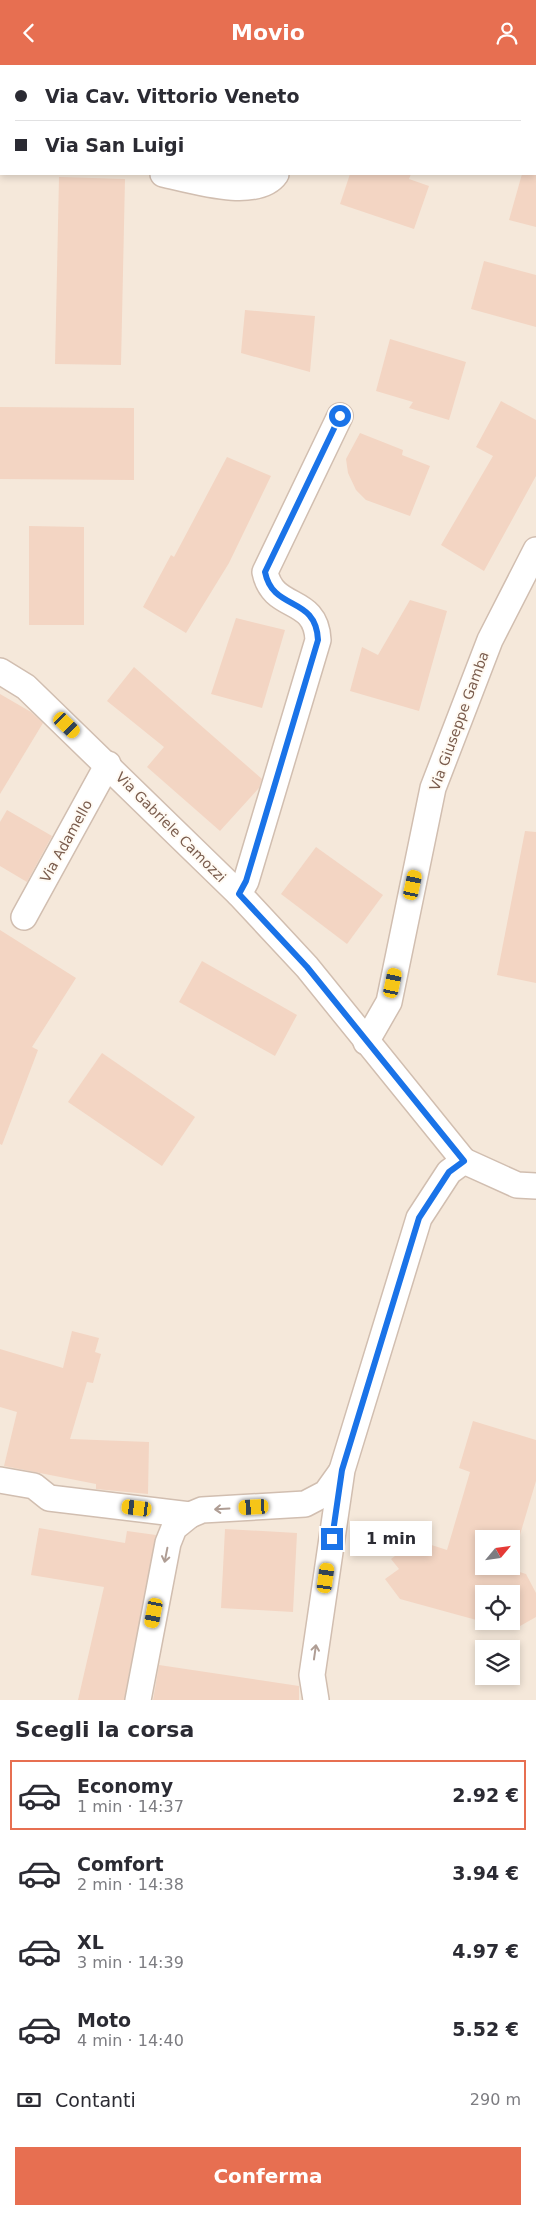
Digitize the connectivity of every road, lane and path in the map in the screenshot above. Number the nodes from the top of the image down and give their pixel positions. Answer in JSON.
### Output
{"nodes":[{"id":1,"x":168,"y":175,"type":"edge"},
{"id":2,"x":275,"y":175,"type":"edge"},
{"id":3,"x":340,"y":416,"type":"dead end"},
{"id":4,"x":536,"y":550,"type":"edge"},
{"id":5,"x":0,"y":671,"type":"edge"},
{"id":6,"x":108,"y":765,"type":"junction"},
{"id":7,"x":239,"y":894,"type":"junction"},
{"id":8,"x":24,"y":917,"type":"dead end"},
{"id":9,"x":366,"y":1042,"type":"junction"},
{"id":10,"x":464,"y":1161,"type":"junction"},
{"id":11,"x":536,"y":1186,"type":"edge"},
{"id":12,"x":342,"y":1470,"type":"junction"},
{"id":13,"x":0,"y":1480,"type":"edge"},
{"id":14,"x":305,"y":1504,"type":"junction"},
{"id":15,"x":190,"y":1515,"type":"junction"},
{"id":16,"x":332,"y":1539,"type":"junction"},
{"id":17,"x":138,"y":1700,"type":"edge"},
{"id":18,"x":316,"y":1700,"type":"edge"}],
"edges":[{"from":1,"to":2,"type":"street"},
{"from":3,"to":7,"type":"street"},
{"from":4,"to":9,"type":"street","name":"Via Giuseppe Gamba"},
{"from":5,"to":6,"type":"street","name":"Via Gabriele Camozzi"},
{"from":6,"to":7,"type":"street","name":"Via Gabriele Camozzi"},
{"from":6,"to":8,"type":"street","name":"Via Adamello"},
{"from":7,"to":9,"type":"street","name":"Via Gabriele Camozzi"},
{"from":9,"to":10,"type":"street","name":"Via Gabriele Camozzi"},
{"from":10,"to":11,"type":"street"},
{"from":10,"to":12,"type":"street"},
{"from":12,"to":14,"type":"street"},
{"from":12,"to":16,"type":"street"},
{"from":13,"to":15,"type":"street"},
{"from":14,"to":15,"type":"street","one_way":true},
{"from":14,"to":16,"type":"street"},
{"from":15,"to":17,"type":"street","one_way":true},
{"from":18,"to":16,"type":"street","one_way":true}]}
